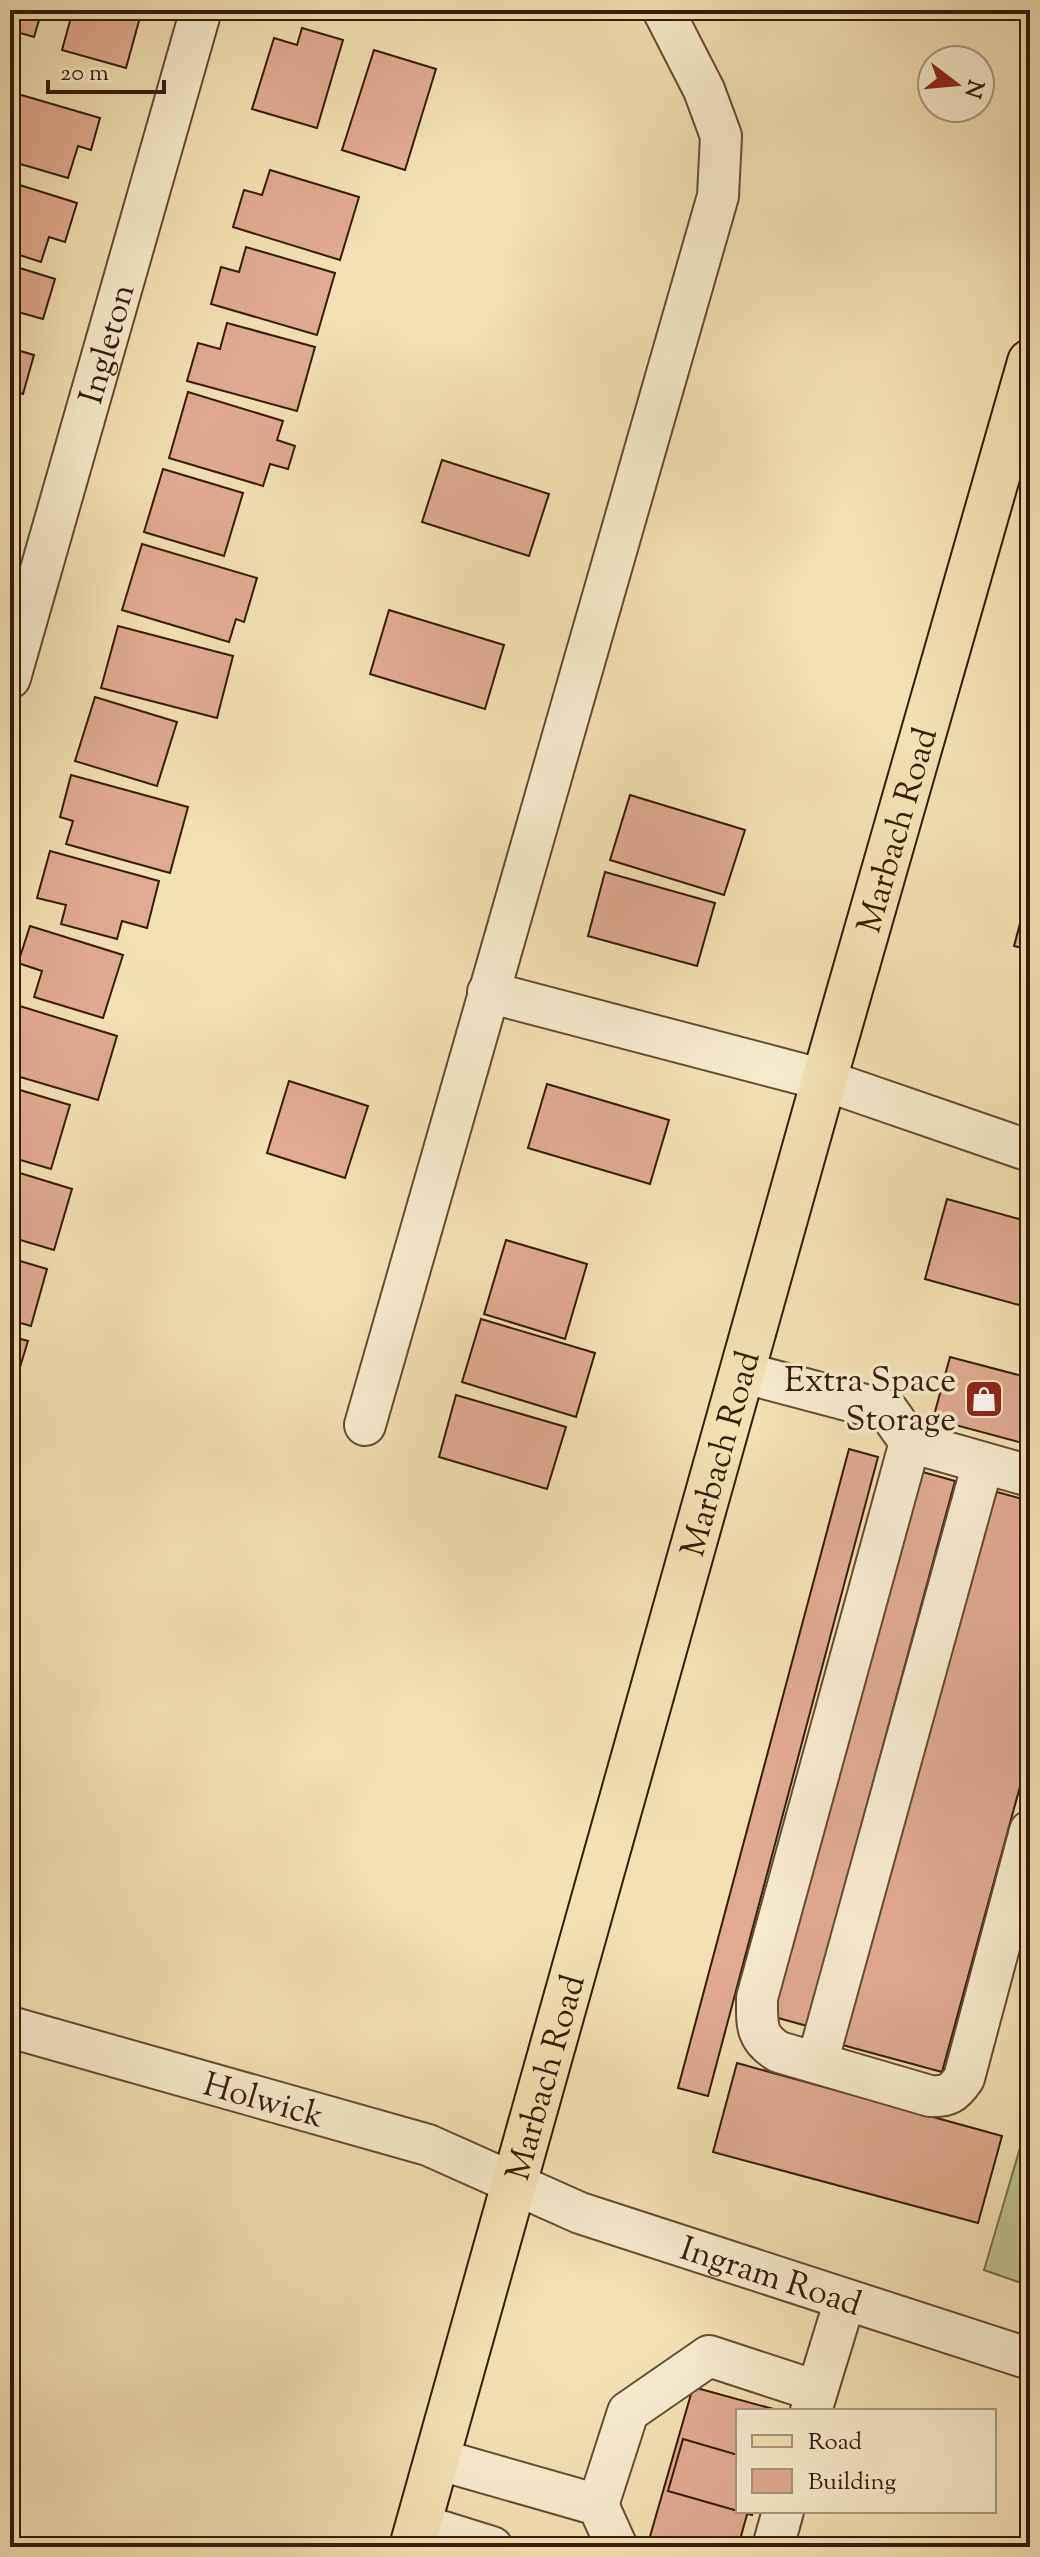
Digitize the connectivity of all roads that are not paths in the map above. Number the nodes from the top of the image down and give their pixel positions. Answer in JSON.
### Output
{"nodes":[{"id":1,"x":201,"y":10,"type":"edge"},
{"id":2,"x":663,"y":10,"type":"edge"},
{"id":3,"x":1030,"y":362,"type":"edge"},
{"id":4,"x":10,"y":678,"type":"edge"},
{"id":5,"x":488,"y":992,"type":"junction"},
{"id":6,"x":824,"y":1080,"type":"junction"},
{"id":7,"x":1030,"y":1151,"type":"edge"},
{"id":8,"x":741,"y":1372,"type":"junction"},
{"id":9,"x":365,"y":1425,"type":"dead end"},
{"id":10,"x":910,"y":1442,"type":"junction"},
{"id":11,"x":983,"y":1463,"type":"junction"},
{"id":12,"x":1030,"y":1476,"type":"edge"},
{"id":13,"x":1030,"y":1831,"type":"edge"},
{"id":14,"x":10,"y":2027,"type":"edge"},
{"id":15,"x":817,"y":2063,"type":"junction"},
{"id":16,"x":515,"y":2183,"type":"junction"},
{"id":17,"x":845,"y":2300,"type":"junction"},
{"id":18,"x":1017,"y":2355,"type":"edge"},
{"id":19,"x":814,"y":2401,"type":"edge"},
{"id":20,"x":437,"y":2459,"type":"junction"},
{"id":21,"x":598,"y":2505,"type":"junction"},
{"id":22,"x":782,"y":2513,"type":"edge"},
{"id":23,"x":415,"y":2536,"type":"edge"},
{"id":24,"x":492,"y":2547,"type":"edge"},
{"id":25,"x":617,"y":2547,"type":"edge"},
{"id":26,"x":773,"y":2547,"type":"edge"}],
"edges":[{"from":1,"to":4,"type":"street","name":"Ingleton"},
{"from":2,"to":5,"type":"street"},
{"from":3,"to":6,"type":"main road","name":"Marbach Road"},
{"from":5,"to":6,"type":"street"},
{"from":5,"to":9,"type":"street"},
{"from":6,"to":7,"type":"street"},
{"from":6,"to":8,"type":"main road","name":"Marbach Road"},
{"from":8,"to":10,"type":"street"},
{"from":8,"to":16,"type":"main road","name":"Marbach Road"},
{"from":10,"to":11,"type":"street"},
{"from":10,"to":15,"type":"street"},
{"from":11,"to":12,"type":"street"},
{"from":11,"to":15,"type":"street"},
{"from":13,"to":15,"type":"street"},
{"from":14,"to":16,"type":"street","name":"Holwick"},
{"from":16,"to":17,"type":"street","name":"Ingram Road"},
{"from":16,"to":20,"type":"main road","name":"Marbach Road"},
{"from":17,"to":18,"type":"street","name":"Ingram Road"},
{"from":17,"to":19,"type":"street"},
{"from":19,"to":21,"type":"street"},
{"from":20,"to":21,"type":"street"},
{"from":20,"to":23,"type":"main road","name":"Marbach Road"},
{"from":21,"to":25,"type":"street"},
{"from":22,"to":26,"type":"street"},
{"from":23,"to":24,"type":"street"}]}
